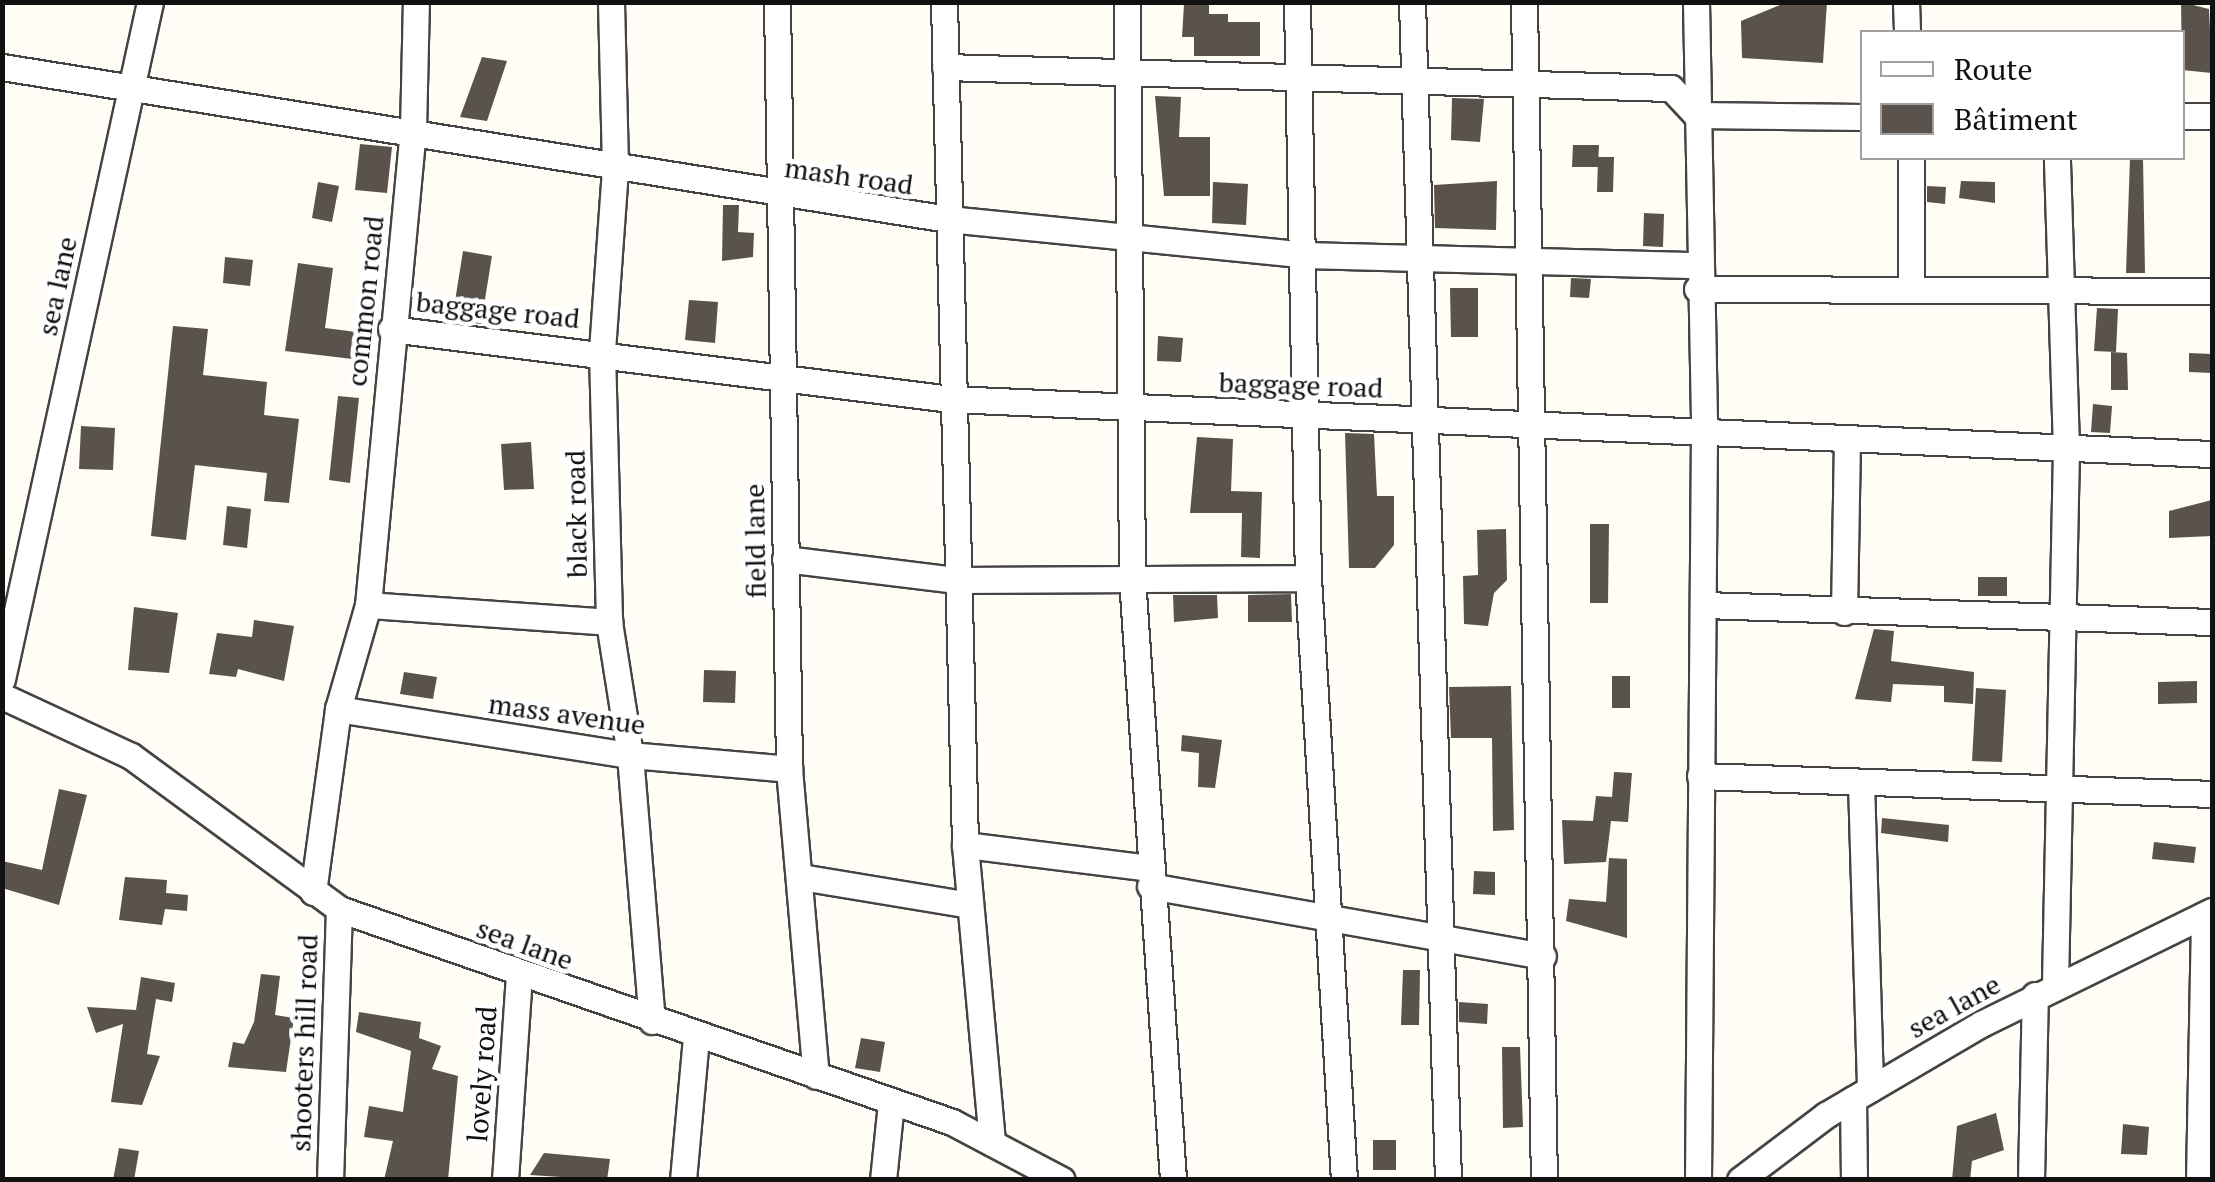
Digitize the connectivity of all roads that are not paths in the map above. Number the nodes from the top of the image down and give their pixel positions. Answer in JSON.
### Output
{"nodes":[{"id":1,"x":150,"y":2,"type":"edge"},
{"id":2,"x":416,"y":2,"type":"edge"},
{"id":3,"x":612,"y":2,"type":"edge"},
{"id":4,"x":777,"y":2,"type":"edge"},
{"id":5,"x":944,"y":2,"type":"edge"},
{"id":6,"x":1127,"y":2,"type":"edge"},
{"id":7,"x":1297,"y":2,"type":"edge"},
{"id":8,"x":1412,"y":2,"type":"edge"},
{"id":9,"x":1524,"y":2,"type":"edge"},
{"id":10,"x":1696,"y":2,"type":"edge"},
{"id":11,"x":1906,"y":2,"type":"edge"},
{"id":12,"x":1908,"y":30,"type":"edge"},
{"id":13,"x":945,"y":66,"type":"junction"},
{"id":14,"x":2,"y":67,"type":"edge"},
{"id":15,"x":1128,"y":72,"type":"junction"},
{"id":16,"x":1298,"y":76,"type":"junction"},
{"id":17,"x":1414,"y":79,"type":"junction"},
{"id":18,"x":132,"y":83,"type":"junction"},
{"id":19,"x":1526,"y":84,"type":"junction"},
{"id":20,"x":1696,"y":115,"type":"junction"},
{"id":21,"x":1860,"y":116,"type":"edge"},
{"id":22,"x":2185,"y":116,"type":"edge"},
{"id":23,"x":2212,"y":116,"type":"edge"},
{"id":24,"x":414,"y":131,"type":"junction"},
{"id":25,"x":1911,"y":160,"type":"edge"},
{"id":26,"x":2057,"y":160,"type":"edge"},
{"id":27,"x":616,"y":168,"type":"junction"},
{"id":28,"x":780,"y":198,"type":"junction"},
{"id":29,"x":948,"y":219,"type":"junction"},
{"id":30,"x":1132,"y":237,"type":"junction"},
{"id":31,"x":1420,"y":255,"type":"junction"},
{"id":32,"x":1307,"y":256,"type":"junction"},
{"id":33,"x":1532,"y":259,"type":"junction"},
{"id":34,"x":1696,"y":277,"type":"junction"},
{"id":35,"x":1911,"y":290,"type":"junction"},
{"id":36,"x":2059,"y":291,"type":"junction"},
{"id":37,"x":2212,"y":291,"type":"edge"},
{"id":38,"x":392,"y":329,"type":"junction"},
{"id":39,"x":602,"y":352,"type":"junction"},
{"id":40,"x":782,"y":373,"type":"junction"},
{"id":41,"x":951,"y":400,"type":"junction"},
{"id":42,"x":1133,"y":410,"type":"junction"},
{"id":43,"x":1306,"y":414,"type":"junction"},
{"id":44,"x":1426,"y":419,"type":"junction"},
{"id":45,"x":1531,"y":423,"type":"junction"},
{"id":46,"x":1704,"y":434,"type":"junction"},
{"id":47,"x":1847,"y":440,"type":"junction"},
{"id":48,"x":2066,"y":448,"type":"junction"},
{"id":49,"x":2212,"y":454,"type":"edge"},
{"id":50,"x":786,"y":559,"type":"junction"},
{"id":51,"x":1132,"y":578,"type":"junction"},
{"id":52,"x":1308,"y":578,"type":"junction"},
{"id":53,"x":955,"y":580,"type":"junction"},
{"id":54,"x":368,"y":605,"type":"junction"},
{"id":55,"x":1704,"y":605,"type":"junction"},
{"id":56,"x":1844,"y":612,"type":"junction"},
{"id":57,"x":2062,"y":621,"type":"junction"},
{"id":58,"x":609,"y":622,"type":"junction"},
{"id":59,"x":2212,"y":622,"type":"edge"},
{"id":60,"x":2,"y":679,"type":"edge"},
{"id":61,"x":2,"y":696,"type":"edge"},
{"id":62,"x":338,"y":710,"type":"junction"},
{"id":63,"x":630,"y":755,"type":"junction"},
{"id":64,"x":789,"y":769,"type":"junction"},
{"id":65,"x":1700,"y":776,"type":"junction"},
{"id":66,"x":1861,"y":782,"type":"junction"},
{"id":67,"x":2058,"y":790,"type":"junction"},
{"id":68,"x":2212,"y":794,"type":"edge"},
{"id":69,"x":966,"y":844,"type":"junction"},
{"id":70,"x":800,"y":877,"type":"junction"},
{"id":71,"x":1150,"y":877,"type":"junction"},
{"id":72,"x":313,"y":892,"type":"junction"},
{"id":73,"x":970,"y":904,"type":"junction"},
{"id":74,"x":339,"y":909,"type":"junction"},
{"id":75,"x":1327,"y":913,"type":"junction"},
{"id":76,"x":2208,"y":913,"type":"edge"},
{"id":77,"x":1436,"y":941,"type":"junction"},
{"id":78,"x":1543,"y":956,"type":"junction"},
{"id":79,"x":519,"y":974,"type":"junction"},
{"id":80,"x":2045,"y":990,"type":"junction"},
{"id":81,"x":652,"y":1021,"type":"junction"},
{"id":82,"x":696,"y":1036,"type":"junction"},
{"id":83,"x":816,"y":1076,"type":"junction"},
{"id":84,"x":1862,"y":1094,"type":"junction"},
{"id":85,"x":891,"y":1102,"type":"junction"},
{"id":86,"x":992,"y":1143,"type":"junction"},
{"id":87,"x":1020,"y":1168,"type":"edge"},
{"id":88,"x":330,"y":1180,"type":"edge"},
{"id":89,"x":505,"y":1180,"type":"edge"},
{"id":90,"x":683,"y":1180,"type":"edge"},
{"id":91,"x":883,"y":1180,"type":"edge"},
{"id":92,"x":1062,"y":1180,"type":"edge"},
{"id":93,"x":1173,"y":1180,"type":"edge"},
{"id":94,"x":1344,"y":1180,"type":"edge"},
{"id":95,"x":1448,"y":1180,"type":"edge"},
{"id":96,"x":1544,"y":1180,"type":"edge"},
{"id":97,"x":1698,"y":1180,"type":"edge"},
{"id":98,"x":1740,"y":1180,"type":"edge"},
{"id":99,"x":1854,"y":1180,"type":"edge"},
{"id":100,"x":2031,"y":1180,"type":"edge"},
{"id":101,"x":2199,"y":1180,"type":"edge"}],
"edges":[{"from":1,"to":18,"type":"street","name":"sea lane"},
{"from":2,"to":24,"type":"street","name":"common road"},
{"from":3,"to":27,"type":"street","name":"black road"},
{"from":4,"to":28,"type":"street","name":"field lane"},
{"from":5,"to":13,"type":"street"},
{"from":6,"to":15,"type":"street"},
{"from":7,"to":16,"type":"street"},
{"from":8,"to":17,"type":"street"},
{"from":9,"to":19,"type":"street"},
{"from":10,"to":20,"type":"street"},
{"from":11,"to":12,"type":"street"},
{"from":13,"to":15,"type":"street"},
{"from":13,"to":29,"type":"street"},
{"from":14,"to":18,"type":"street","name":"mash road"},
{"from":15,"to":16,"type":"street"},
{"from":15,"to":30,"type":"street"},
{"from":16,"to":17,"type":"street"},
{"from":16,"to":32,"type":"street"},
{"from":17,"to":19,"type":"street"},
{"from":17,"to":31,"type":"street"},
{"from":18,"to":24,"type":"street","name":"mash road"},
{"from":18,"to":60,"type":"street","name":"sea lane"},
{"from":19,"to":20,"type":"street"},
{"from":19,"to":33,"type":"street"},
{"from":20,"to":21,"type":"street"},
{"from":20,"to":34,"type":"street"},
{"from":22,"to":23,"type":"street"},
{"from":24,"to":27,"type":"street","name":"mash road"},
{"from":24,"to":38,"type":"street","name":"common road"},
{"from":25,"to":35,"type":"street"},
{"from":26,"to":36,"type":"street"},
{"from":27,"to":28,"type":"street","name":"mash road"},
{"from":27,"to":39,"type":"street","name":"black road"},
{"from":28,"to":29,"type":"street","name":"mash road"},
{"from":28,"to":40,"type":"street","name":"field lane"},
{"from":29,"to":30,"type":"street","name":"mash road"},
{"from":29,"to":41,"type":"street"},
{"from":30,"to":32,"type":"street","name":"mash road"},
{"from":30,"to":42,"type":"street"},
{"from":31,"to":32,"type":"street","name":"mash road"},
{"from":31,"to":33,"type":"street","name":"mash road"},
{"from":31,"to":44,"type":"street"},
{"from":32,"to":43,"type":"street"},
{"from":33,"to":34,"type":"street","name":"mash road"},
{"from":33,"to":45,"type":"street"},
{"from":34,"to":35,"type":"street","name":"mash road"},
{"from":34,"to":46,"type":"street"},
{"from":35,"to":36,"type":"street","name":"mash road"},
{"from":36,"to":37,"type":"street","name":"mash road"},
{"from":36,"to":48,"type":"street"},
{"from":38,"to":39,"type":"street","name":"baggage road"},
{"from":38,"to":54,"type":"street","name":"common road"},
{"from":39,"to":40,"type":"street","name":"baggage road"},
{"from":39,"to":58,"type":"street","name":"black road"},
{"from":40,"to":41,"type":"street","name":"baggage road"},
{"from":40,"to":50,"type":"street","name":"field lane"},
{"from":41,"to":42,"type":"street","name":"baggage road"},
{"from":41,"to":53,"type":"street"},
{"from":42,"to":43,"type":"street","name":"baggage road"},
{"from":42,"to":51,"type":"street"},
{"from":43,"to":44,"type":"street","name":"baggage road"},
{"from":43,"to":52,"type":"street"},
{"from":44,"to":45,"type":"street","name":"baggage road"},
{"from":44,"to":77,"type":"street"},
{"from":45,"to":46,"type":"street","name":"baggage road"},
{"from":45,"to":78,"type":"street"},
{"from":46,"to":47,"type":"street","name":"baggage road"},
{"from":46,"to":55,"type":"street"},
{"from":47,"to":48,"type":"street","name":"baggage road"},
{"from":47,"to":56,"type":"street"},
{"from":48,"to":49,"type":"street","name":"baggage road"},
{"from":48,"to":57,"type":"street"},
{"from":50,"to":53,"type":"street"},
{"from":50,"to":64,"type":"street","name":"field lane"},
{"from":51,"to":52,"type":"street"},
{"from":51,"to":53,"type":"street"},
{"from":51,"to":71,"type":"street"},
{"from":52,"to":75,"type":"street"},
{"from":53,"to":69,"type":"street"},
{"from":54,"to":58,"type":"street"},
{"from":54,"to":62,"type":"street","name":"common road"},
{"from":55,"to":56,"type":"street"},
{"from":55,"to":65,"type":"street"},
{"from":56,"to":57,"type":"street"},
{"from":57,"to":59,"type":"street"},
{"from":57,"to":67,"type":"street"},
{"from":58,"to":63,"type":"street","name":"black road"},
{"from":61,"to":72,"type":"street","name":"sea lane"},
{"from":62,"to":63,"type":"street","name":"mass avenue"},
{"from":62,"to":72,"type":"street","name":"common road"},
{"from":63,"to":64,"type":"street","name":"mass avenue"},
{"from":63,"to":81,"type":"street","name":"black road"},
{"from":64,"to":70,"type":"street","name":"field lane"},
{"from":65,"to":66,"type":"street"},
{"from":65,"to":97,"type":"street"},
{"from":66,"to":67,"type":"street"},
{"from":66,"to":84,"type":"street"},
{"from":67,"to":68,"type":"street"},
{"from":67,"to":80,"type":"street"},
{"from":69,"to":71,"type":"street"},
{"from":69,"to":73,"type":"street"},
{"from":70,"to":73,"type":"street"},
{"from":70,"to":83,"type":"street","name":"field lane"},
{"from":71,"to":75,"type":"street"},
{"from":71,"to":93,"type":"street"},
{"from":72,"to":74,"type":"street","name":"sea lane"},
{"from":73,"to":86,"type":"street"},
{"from":74,"to":79,"type":"street","name":"sea lane"},
{"from":74,"to":88,"type":"street","name":"shooters hill road"},
{"from":75,"to":77,"type":"street"},
{"from":75,"to":94,"type":"street"},
{"from":76,"to":80,"type":"street","name":"sea lane"},
{"from":76,"to":101,"type":"street"},
{"from":77,"to":78,"type":"street"},
{"from":77,"to":95,"type":"street"},
{"from":78,"to":96,"type":"street"},
{"from":79,"to":81,"type":"street","name":"sea lane"},
{"from":79,"to":89,"type":"street","name":"lovely road"},
{"from":80,"to":84,"type":"street","name":"sea lane"},
{"from":80,"to":100,"type":"street"},
{"from":81,"to":82,"type":"street","name":"sea lane"},
{"from":82,"to":83,"type":"street","name":"sea lane"},
{"from":82,"to":90,"type":"street"},
{"from":83,"to":85,"type":"street","name":"sea lane"},
{"from":84,"to":98,"type":"street","name":"sea lane"},
{"from":84,"to":99,"type":"street"},
{"from":85,"to":86,"type":"street","name":"sea lane"},
{"from":85,"to":91,"type":"street"},
{"from":86,"to":87,"type":"street","name":"sea lane"},
{"from":87,"to":92,"type":"street","name":"sea lane"}]}
